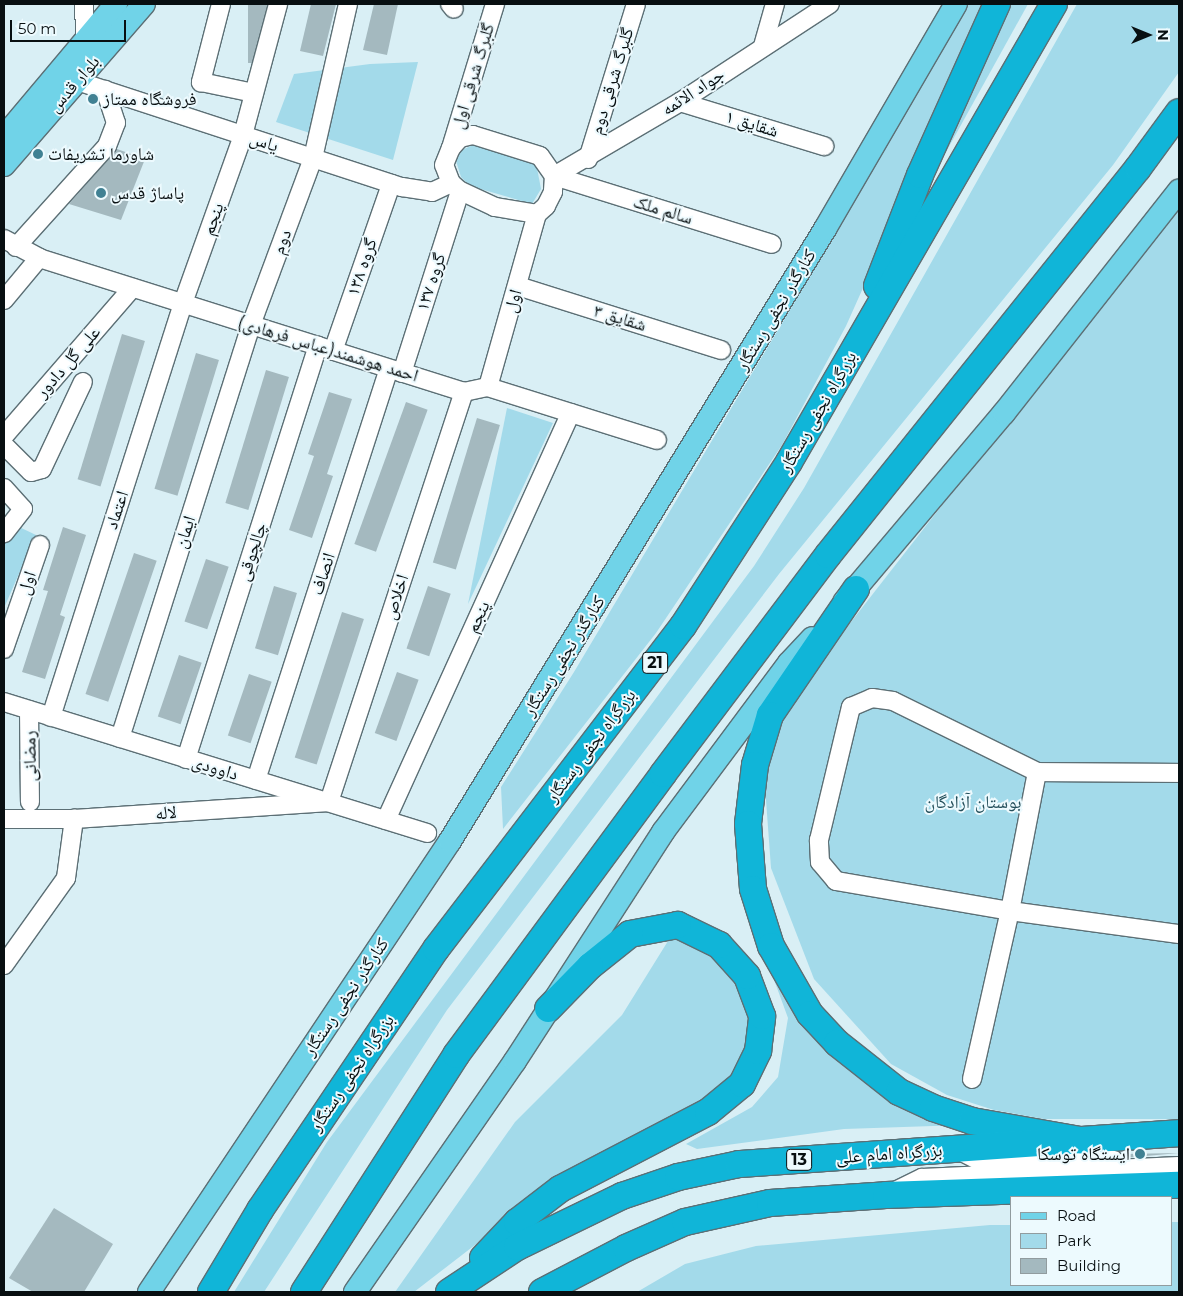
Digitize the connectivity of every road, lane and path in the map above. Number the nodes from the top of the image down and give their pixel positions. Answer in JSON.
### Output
{"nodes":[{"id":1,"x":84,"y":4,"type":"edge"},
{"id":2,"x":116,"y":4,"type":"edge"},
{"id":3,"x":144,"y":4,"type":"edge"},
{"id":4,"x":221,"y":4,"type":"edge"},
{"id":5,"x":278,"y":4,"type":"edge"},
{"id":6,"x":348,"y":4,"type":"edge"},
{"id":7,"x":495,"y":4,"type":"edge"},
{"id":8,"x":636,"y":4,"type":"edge"},
{"id":9,"x":775,"y":4,"type":"edge"},
{"id":10,"x":830,"y":4,"type":"edge"},
{"id":11,"x":946,"y":4,"type":"edge"},
{"id":12,"x":956,"y":4,"type":"edge"},
{"id":13,"x":997,"y":4,"type":"edge"},
{"id":14,"x":1054,"y":4,"type":"edge"},
{"id":15,"x":85,"y":38,"type":"junction"},
{"id":16,"x":936,"y":38,"type":"junction"},
{"id":17,"x":763,"y":46,"type":"junction"},
{"id":18,"x":77,"y":81,"type":"junction"},
{"id":19,"x":105,"y":90,"type":"junction"},
{"id":20,"x":254,"y":93,"type":"junction"},
{"id":21,"x":680,"y":102,"type":"junction"},
{"id":22,"x":1179,"y":112,"type":"edge"},
{"id":23,"x":243,"y":135,"type":"junction"},
{"id":24,"x":4,"y":137,"type":"edge"},
{"id":25,"x":824,"y":146,"type":"dead end"},
{"id":26,"x":451,"y":148,"type":"junction"},
{"id":27,"x":313,"y":158,"type":"junction"},
{"id":28,"x":588,"y":159,"type":"junction"},
{"id":29,"x":4,"y":165,"type":"edge"},
{"id":30,"x":554,"y":176,"type":"junction"},
{"id":31,"x":391,"y":184,"type":"junction"},
{"id":32,"x":456,"y":187,"type":"junction"},
{"id":33,"x":1179,"y":190,"type":"edge"},
{"id":34,"x":537,"y":214,"type":"junction"},
{"id":35,"x":10,"y":243,"type":"edge"},
{"id":36,"x":772,"y":244,"type":"dead end"},
{"id":37,"x":39,"y":258,"type":"junction"},
{"id":38,"x":518,"y":286,"type":"junction"},
{"id":39,"x":132,"y":288,"type":"junction"},
{"id":40,"x":4,"y":300,"type":"edge"},
{"id":41,"x":183,"y":303,"type":"junction"},
{"id":42,"x":251,"y":325,"type":"junction"},
{"id":43,"x":325,"y":348,"type":"junction"},
{"id":44,"x":722,"y":350,"type":"dead end"},
{"id":45,"x":845,"y":366,"type":"junction"},
{"id":46,"x":395,"y":371,"type":"junction"},
{"id":47,"x":83,"y":382,"type":"dead end"},
{"id":48,"x":488,"y":387,"type":"junction"},
{"id":49,"x":464,"y":392,"type":"junction"},
{"id":50,"x":571,"y":413,"type":"junction"},
{"id":51,"x":4,"y":436,"type":"edge"},
{"id":52,"x":657,"y":440,"type":"dead end"},
{"id":53,"x":4,"y":446,"type":"edge"},
{"id":54,"x":4,"y":488,"type":"edge"},
{"id":55,"x":4,"y":533,"type":"edge"},
{"id":56,"x":40,"y":545,"type":"dead end"},
{"id":57,"x":856,"y":589,"type":"junction"},
{"id":58,"x":4,"y":649,"type":"edge"},
{"id":59,"x":4,"y":702,"type":"edge"},
{"id":60,"x":29,"y":710,"type":"junction"},
{"id":61,"x":51,"y":717,"type":"junction"},
{"id":62,"x":120,"y":738,"type":"junction"},
{"id":63,"x":186,"y":758,"type":"junction"},
{"id":64,"x":1037,"y":772,"type":"junction"},
{"id":65,"x":1179,"y":773,"type":"edge"},
{"id":66,"x":256,"y":780,"type":"junction"},
{"id":67,"x":30,"y":802,"type":"dead end"},
{"id":68,"x":329,"y":802,"type":"junction"},
{"id":69,"x":74,"y":819,"type":"junction"},
{"id":70,"x":4,"y":820,"type":"edge"},
{"id":71,"x":386,"y":820,"type":"junction"},
{"id":72,"x":427,"y":833,"type":"dead end"},
{"id":73,"x":1010,"y":911,"type":"junction"},
{"id":74,"x":1179,"y":934,"type":"edge"},
{"id":75,"x":4,"y":965,"type":"edge"},
{"id":76,"x":548,"y":1009,"type":"junction"},
{"id":77,"x":972,"y":1079,"type":"dead end"},
{"id":78,"x":1179,"y":1133,"type":"edge"},
{"id":79,"x":1080,"y":1140,"type":"junction"},
{"id":80,"x":958,"y":1149,"type":"junction"},
{"id":81,"x":1120,"y":1161,"type":"dead end"},
{"id":82,"x":1179,"y":1166,"type":"edge"},
{"id":83,"x":1179,"y":1185,"type":"edge"},
{"id":84,"x":886,"y":1195,"type":"junction"},
{"id":85,"x":456,"y":1286,"type":"edge"},
{"id":86,"x":149,"y":1292,"type":"edge"},
{"id":87,"x":211,"y":1292,"type":"edge"},
{"id":88,"x":304,"y":1292,"type":"edge"},
{"id":89,"x":355,"y":1292,"type":"edge"},
{"id":90,"x":542,"y":1292,"type":"edge"}],
"edges":[{"from":1,"to":15,"type":"street"},
{"from":2,"to":15,"type":"main road","name":"بلوار قدس"},
{"from":3,"to":18,"type":"main road","name":"بلوار قدس"},
{"from":4,"to":20,"type":"street"},
{"from":5,"to":20,"type":"street","name":"پنجم"},
{"from":6,"to":27,"type":"street","name":"دوم"},
{"from":7,"to":26,"type":"street","name":"گلبرگ شرقی اول"},
{"from":8,"to":28,"type":"street","name":"گلبرگ شرقی دوم"},
{"from":9,"to":17,"type":"street"},
{"from":10,"to":17,"type":"street","name":"جواد الائمه"},
{"from":11,"to":16,"type":"street"},
{"from":12,"to":16,"type":"main road","name":"کنارگذر نجفی رستگار"},
{"from":13,"to":45,"type":"highway"},
{"from":14,"to":45,"type":"highway","name":"بزرگراه نجفی رستگار","number":"21"},
{"from":15,"to":24,"type":"main road","name":"بلوار قدس"},
{"from":16,"to":86,"type":"main road","name":"کنارگذر نجفی رستگار"},
{"from":17,"to":21,"type":"street","name":"جواد الائمه"},
{"from":18,"to":19,"type":"street","name":"یاس"},
{"from":18,"to":29,"type":"main road","name":"بلوار قدس"},
{"from":19,"to":23,"type":"street","name":"یاس"},
{"from":19,"to":35,"type":"street"},
{"from":20,"to":23,"type":"street","name":"پنجم"},
{"from":21,"to":25,"type":"street","name":"شقایق ۱"},
{"from":21,"to":28,"type":"street","name":"جواد الائمه"},
{"from":22,"to":88,"type":"highway"},
{"from":23,"to":27,"type":"street","name":"یاس"},
{"from":23,"to":41,"type":"street","name":"پنجم"},
{"from":26,"to":30,"type":"street"},
{"from":26,"to":32,"type":"street","name":"گلبرگ شرقی اول"},
{"from":27,"to":31,"type":"street","name":"یاس"},
{"from":27,"to":42,"type":"street","name":"دوم"},
{"from":28,"to":30,"type":"street","name":"جواد الائمه"},
{"from":30,"to":34,"type":"street"},
{"from":30,"to":36,"type":"street","name":"سالم ملک"},
{"from":31,"to":32,"type":"street","name":"یاس"},
{"from":31,"to":43,"type":"street","name":"گروه ۱۳۸"},
{"from":32,"to":34,"type":"street"},
{"from":32,"to":46,"type":"street","name":"گروه ۱۳۷"},
{"from":33,"to":57,"type":"main road"},
{"from":34,"to":38,"type":"street","name":"اول"},
{"from":35,"to":37,"type":"street","name":"احمد هوشمند(عباس فرهادی)"},
{"from":37,"to":39,"type":"street","name":"احمد هوشمند(عباس فرهادی)"},
{"from":37,"to":40,"type":"street"},
{"from":38,"to":44,"type":"street","name":"شقایق ۳"},
{"from":38,"to":48,"type":"street","name":"اول"},
{"from":39,"to":41,"type":"street","name":"احمد هوشمند(عباس فرهادی)"},
{"from":39,"to":51,"type":"street","name":"علی گل دادور"},
{"from":41,"to":42,"type":"street","name":"احمد هوشمند(عباس فرهادی)"},
{"from":41,"to":61,"type":"street","name":"اعتماد"},
{"from":42,"to":43,"type":"street","name":"احمد هوشمند(عباس فرهادی)"},
{"from":42,"to":62,"type":"street","name":"ایمان"},
{"from":43,"to":46,"type":"street","name":"احمد هوشمند(عباس فرهادی)"},
{"from":43,"to":63,"type":"street","name":"چالچوقی"},
{"from":45,"to":87,"type":"highway","name":"بزرگراه نجفی رستگار","number":"21"},
{"from":46,"to":49,"type":"street","name":"احمد هوشمند(عباس فرهادی)"},
{"from":46,"to":66,"type":"street","name":"انصاف"},
{"from":47,"to":53,"type":"street"},
{"from":48,"to":49,"type":"street","name":"احمد هوشمند(عباس فرهادی)"},
{"from":48,"to":50,"type":"street","name":"احمد هوشمند(عباس فرهادی)"},
{"from":49,"to":68,"type":"street","name":"اخلاص"},
{"from":50,"to":52,"type":"street","name":"احمد هوشمند(عباس فرهادی)"},
{"from":50,"to":71,"type":"street","name":"پنجم"},
{"from":54,"to":55,"type":"street"},
{"from":56,"to":58,"type":"street","name":"اول"},
{"from":57,"to":76,"type":"main road"},
{"from":57,"to":79,"type":"highway"},
{"from":59,"to":60,"type":"street","name":"داوودی"},
{"from":60,"to":61,"type":"street","name":"داوودی"},
{"from":60,"to":67,"type":"street","name":"رمضانی"},
{"from":61,"to":62,"type":"street","name":"داوودی"},
{"from":62,"to":63,"type":"street","name":"داوودی"},
{"from":63,"to":66,"type":"street","name":"داوودی"},
{"from":64,"to":65,"type":"street"},
{"from":64,"to":73,"type":"street"},
{"from":64,"to":73,"type":"street"},
{"from":66,"to":68,"type":"street","name":"داوودی"},
{"from":68,"to":69,"type":"street","name":"لاله"},
{"from":68,"to":71,"type":"street","name":"داوودی"},
{"from":69,"to":70,"type":"street","name":"لاله"},
{"from":69,"to":75,"type":"street"},
{"from":71,"to":72,"type":"street","name":"داوودی"},
{"from":73,"to":74,"type":"street"},
{"from":73,"to":77,"type":"street"},
{"from":76,"to":85,"type":"highway"},
{"from":76,"to":89,"type":"main road"},
{"from":78,"to":79,"type":"highway","name":"بزرگراه امام علی","number":"13"},
{"from":79,"to":80,"type":"highway","name":"بزرگراه امام علی","number":"13"},
{"from":80,"to":81,"type":"street"},
{"from":80,"to":85,"type":"highway","name":"بزرگراه امام علی","number":"13"},
{"from":82,"to":84,"type":"street"},
{"from":83,"to":84,"type":"highway"},
{"from":84,"to":90,"type":"highway"}]}
